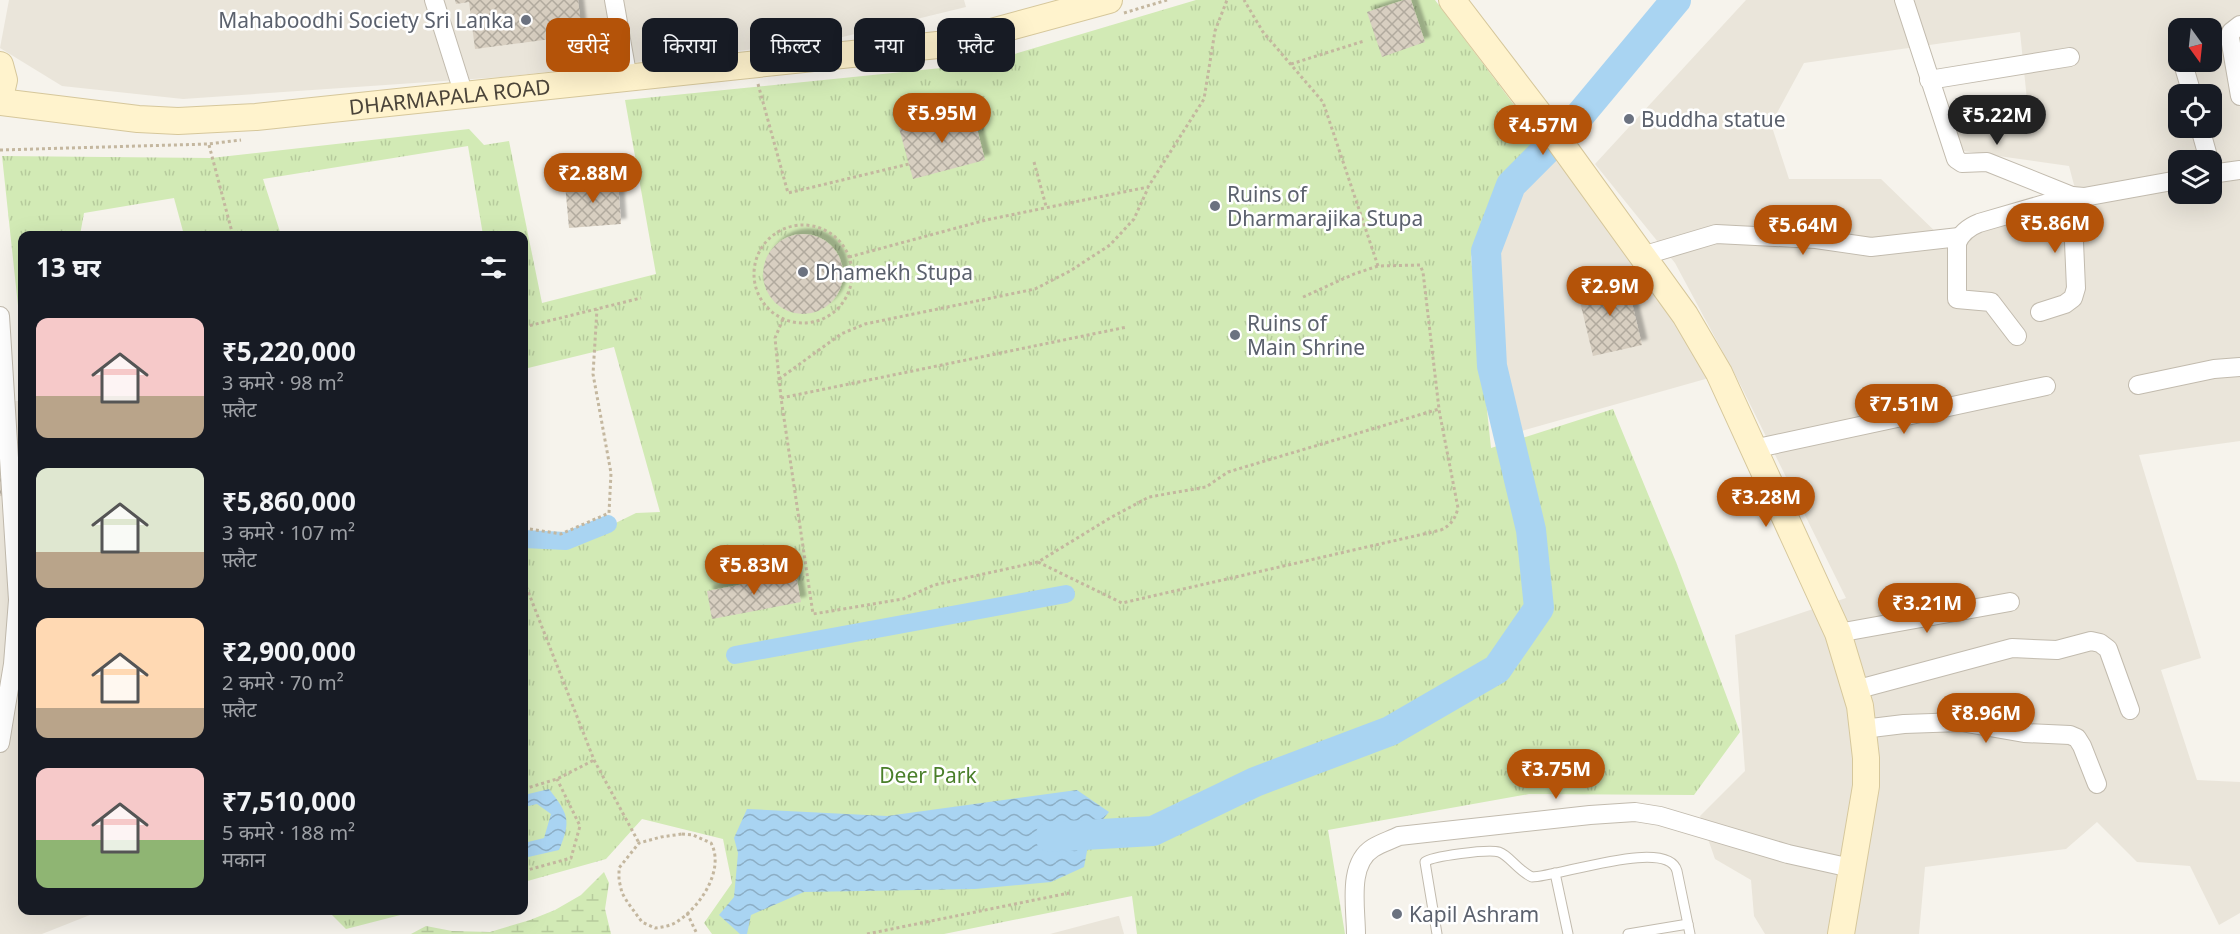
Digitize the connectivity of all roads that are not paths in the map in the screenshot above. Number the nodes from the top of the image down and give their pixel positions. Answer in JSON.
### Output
{"nodes":[{"id":1,"x":434,"y":0,"type":"edge"},
{"id":2,"x":614,"y":0,"type":"edge"},
{"id":3,"x":1109,"y":0,"type":"edge"},
{"id":4,"x":1452,"y":0,"type":"edge"},
{"id":5,"x":1904,"y":0,"type":"edge"},
{"id":6,"x":2240,"y":25,"type":"edge"},
{"id":7,"x":2070,"y":57,"type":"dead end"},
{"id":8,"x":0,"y":65,"type":"edge"},
{"id":9,"x":627,"y":79,"type":"junction"},
{"id":10,"x":1929,"y":80,"type":"junction"},
{"id":11,"x":464,"y":95,"type":"junction"},
{"id":12,"x":2240,"y":96,"type":"edge"},
{"id":13,"x":0,"y":97,"type":"edge"},
{"id":14,"x":0,"y":102,"type":"edge"},
{"id":15,"x":2222,"y":169,"type":"edge"},
{"id":16,"x":2240,"y":170,"type":"edge"},
{"id":17,"x":2168,"y":182,"type":"edge"},
{"id":18,"x":2072,"y":196,"type":"junction"},
{"id":19,"x":1959,"y":237,"type":"junction"},
{"id":20,"x":1642,"y":256,"type":"junction"},
{"id":21,"x":2040,"y":312,"type":"dead end"},
{"id":22,"x":0,"y":316,"type":"edge"},
{"id":23,"x":2017,"y":336,"type":"dead end"},
{"id":24,"x":2240,"y":368,"type":"edge"},
{"id":25,"x":2138,"y":385,"type":"dead end"},
{"id":26,"x":2046,"y":386,"type":"dead end"},
{"id":27,"x":1753,"y":449,"type":"junction"},
{"id":28,"x":2010,"y":602,"type":"dead end"},
{"id":29,"x":1838,"y":633,"type":"junction"},
{"id":30,"x":1855,"y":690,"type":"junction"},
{"id":31,"x":2130,"y":710,"type":"dead end"},
{"id":32,"x":1863,"y":729,"type":"junction"},
{"id":33,"x":0,"y":743,"type":"edge"},
{"id":34,"x":2097,"y":784,"type":"dead end"},
{"id":35,"x":1851,"y":868,"type":"junction"},
{"id":36,"x":1555,"y":873,"type":"junction"},
{"id":37,"x":1689,"y":929,"type":"edge"},
{"id":38,"x":1356,"y":934,"type":"edge"},
{"id":39,"x":1437,"y":934,"type":"edge"},
{"id":40,"x":1568,"y":934,"type":"edge"},
{"id":41,"x":1628,"y":934,"type":"edge"},
{"id":42,"x":1840,"y":934,"type":"edge"}],
"edges":[{"from":1,"to":11,"type":"street"},
{"from":2,"to":9,"type":"street"},
{"from":3,"to":9,"type":"street","name":"DHARMAPALA ROAD"},
{"from":4,"to":20,"type":"street"},
{"from":5,"to":10,"type":"street"},
{"from":6,"to":12,"type":"street"},
{"from":7,"to":10,"type":"street"},
{"from":8,"to":13,"type":"street"},
{"from":9,"to":11,"type":"street","name":"DHARMAPALA ROAD"},
{"from":10,"to":18,"type":"street"},
{"from":11,"to":14,"type":"street","name":"DHARMAPALA ROAD"},
{"from":15,"to":16,"type":"street"},
{"from":17,"to":18,"type":"street"},
{"from":18,"to":19,"type":"street"},
{"from":18,"to":21,"type":"street"},
{"from":19,"to":20,"type":"street"},
{"from":19,"to":23,"type":"street"},
{"from":20,"to":27,"type":"street"},
{"from":22,"to":33,"type":"street"},
{"from":24,"to":25,"type":"street"},
{"from":26,"to":27,"type":"street"},
{"from":27,"to":29,"type":"street"},
{"from":28,"to":29,"type":"street"},
{"from":29,"to":30,"type":"street"},
{"from":30,"to":31,"type":"street"},
{"from":30,"to":32,"type":"street"},
{"from":32,"to":34,"type":"street"},
{"from":32,"to":35,"type":"street"},
{"from":35,"to":38,"type":"street"},
{"from":35,"to":42,"type":"street"},
{"from":36,"to":37,"type":"lane"},
{"from":36,"to":39,"type":"lane"},
{"from":36,"to":40,"type":"lane"},
{"from":37,"to":41,"type":"lane"}]}
